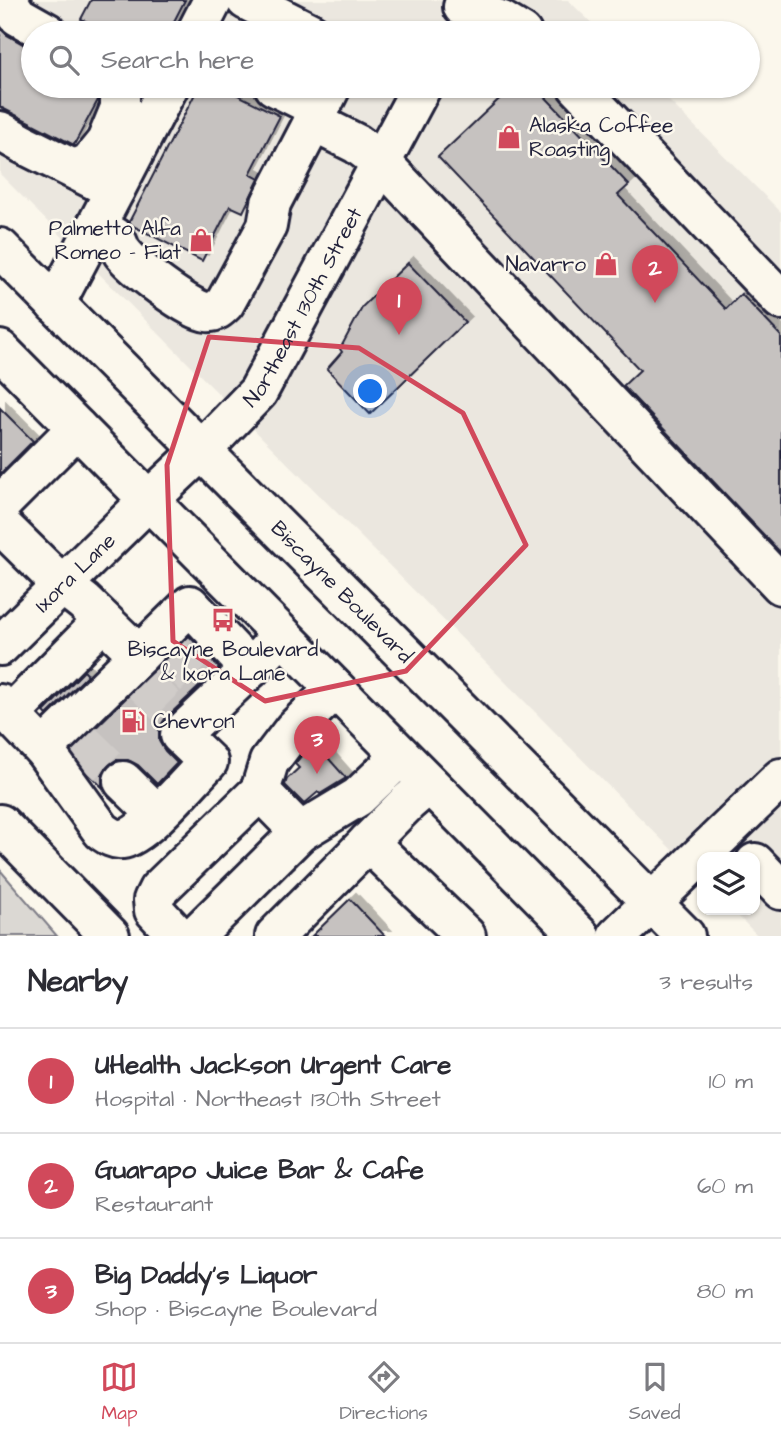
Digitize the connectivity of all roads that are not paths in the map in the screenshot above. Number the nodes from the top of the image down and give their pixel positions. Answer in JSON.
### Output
{"nodes":[{"id":1,"x":7,"y":0,"type":"edge"},
{"id":2,"x":213,"y":0,"type":"edge"},
{"id":3,"x":246,"y":0,"type":"edge"},
{"id":4,"x":453,"y":14,"type":"edge"},
{"id":5,"x":27,"y":21,"type":"edge"},
{"id":6,"x":202,"y":21,"type":"edge"},
{"id":7,"x":288,"y":21,"type":"edge"},
{"id":8,"x":502,"y":21,"type":"edge"},
{"id":9,"x":120,"y":98,"type":"edge"},
{"id":10,"x":163,"y":98,"type":"edge"},
{"id":11,"x":304,"y":98,"type":"edge"},
{"id":12,"x":416,"y":98,"type":"edge"},
{"id":13,"x":589,"y":98,"type":"edge"},
{"id":14,"x":321,"y":105,"type":"edge"},
{"id":15,"x":0,"y":131,"type":"edge"},
{"id":16,"x":382,"y":163,"type":"junction"},
{"id":17,"x":75,"y":169,"type":"junction"},
{"id":18,"x":115,"y":190,"type":"junction"},
{"id":19,"x":95,"y":228,"type":"junction"},
{"id":20,"x":0,"y":248,"type":"edge"},
{"id":21,"x":781,"y":300,"type":"edge"},
{"id":22,"x":55,"y":304,"type":"junction"},
{"id":23,"x":6,"y":367,"type":"edge"},
{"id":24,"x":77,"y":428,"type":"junction"},
{"id":25,"x":201,"y":452,"type":"junction"},
{"id":26,"x":149,"y":500,"type":"junction"},
{"id":27,"x":0,"y":505,"type":"edge"},
{"id":28,"x":0,"y":524,"type":"edge"},
{"id":29,"x":222,"y":574,"type":"junction"},
{"id":30,"x":62,"y":585,"type":"junction"},
{"id":31,"x":781,"y":585,"type":"edge"},
{"id":32,"x":190,"y":605,"type":"junction"},
{"id":33,"x":103,"y":621,"type":"junction"},
{"id":34,"x":282,"y":635,"type":"junction"},
{"id":35,"x":0,"y":645,"type":"edge"},
{"id":36,"x":146,"y":658,"type":"junction"},
{"id":37,"x":250,"y":668,"type":"junction"},
{"id":38,"x":335,"y":689,"type":"junction"},
{"id":39,"x":5,"y":709,"type":"edge"},
{"id":40,"x":64,"y":738,"type":"junction"},
{"id":41,"x":401,"y":755,"type":"junction"},
{"id":42,"x":781,"y":778,"type":"edge"},
{"id":43,"x":123,"y":780,"type":"tunnel mouth"},
{"id":44,"x":429,"y":784,"type":"junction"},
{"id":45,"x":260,"y":791,"type":"junction"},
{"id":46,"x":158,"y":814,"type":"junction"},
{"id":47,"x":0,"y":824,"type":"edge"},
{"id":48,"x":300,"y":832,"type":"junction"},
{"id":49,"x":368,"y":842,"type":"junction"},
{"id":50,"x":737,"y":845,"type":"edge"},
{"id":51,"x":760,"y":868,"type":"edge"},
{"id":52,"x":781,"y":890,"type":"edge"},
{"id":53,"x":651,"y":902,"type":"junction"},
{"id":54,"x":110,"y":936,"type":"edge"},
{"id":55,"x":178,"y":936,"type":"edge"},
{"id":56,"x":193,"y":936,"type":"edge"},
{"id":57,"x":275,"y":936,"type":"edge"},
{"id":58,"x":466,"y":936,"type":"edge"},
{"id":59,"x":580,"y":936,"type":"edge"},
{"id":60,"x":617,"y":936,"type":"edge"},
{"id":61,"x":685,"y":936,"type":"edge"}],
"edges":[{"from":1,"to":5,"type":"main road"},
{"from":2,"to":6,"type":"main road"},
{"from":3,"to":7,"type":"main road"},
{"from":4,"to":8,"type":"main road"},
{"from":9,"to":17,"type":"main road"},
{"from":10,"to":18,"type":"main road"},
{"from":11,"to":14,"type":"main road"},
{"from":12,"to":16,"type":"main road","name":"Northeast 130th Street"},
{"from":13,"to":21,"type":"main road"},
{"from":14,"to":16,"type":"main road"},
{"from":14,"to":19,"type":"main road"},
{"from":15,"to":17,"type":"main road"},
{"from":16,"to":25,"type":"main road","name":"Northeast 130th Street"},
{"from":16,"to":31,"type":"main road"},
{"from":17,"to":18,"type":"main road"},
{"from":18,"to":19,"type":"main road"},
{"from":19,"to":22,"type":"main road"},
{"from":20,"to":22,"type":"main road","name":"Biscayne Boulevard"},
{"from":22,"to":25,"type":"main road","name":"Biscayne Boulevard"},
{"from":23,"to":24,"type":"main road"},
{"from":24,"to":26,"type":"main road"},
{"from":24,"to":27,"type":"main road"},
{"from":25,"to":26,"type":"main road","name":"Northeast 130th Street"},
{"from":25,"to":53,"type":"main road","name":"Biscayne Boulevard"},
{"from":26,"to":29,"type":"main road"},
{"from":26,"to":30,"type":"main road","name":"Ixora Lane"},
{"from":28,"to":30,"type":"main road"},
{"from":29,"to":32,"type":"main road"},
{"from":29,"to":34,"type":"main road"},
{"from":30,"to":33,"type":"main road"},
{"from":30,"to":35,"type":"main road","name":"Ixora Lane"},
{"from":32,"to":36,"type":"main road"},
{"from":32,"to":37,"type":"main road"},
{"from":33,"to":36,"type":"main road"},
{"from":33,"to":39,"type":"main road"},
{"from":34,"to":37,"type":"main road"},
{"from":34,"to":38,"type":"main road"},
{"from":36,"to":40,"type":"main road"},
{"from":37,"to":46,"type":"main road"},
{"from":38,"to":41,"type":"main road"},
{"from":38,"to":45,"type":"main road"},
{"from":39,"to":40,"type":"main road"},
{"from":40,"to":46,"type":"main road"},
{"from":41,"to":44,"type":"main road"},
{"from":41,"to":48,"type":"main road"},
{"from":42,"to":50,"type":"main road"},
{"from":43,"to":46,"type":"main road"},
{"from":44,"to":49,"type":"main road"},
{"from":44,"to":59,"type":"main road"},
{"from":45,"to":48,"type":"main road"},
{"from":45,"to":55,"type":"main road"},
{"from":47,"to":54,"type":"main road"},
{"from":48,"to":56,"type":"main road"},
{"from":49,"to":57,"type":"main road"},
{"from":49,"to":58,"type":"main road"},
{"from":50,"to":53,"type":"main road"},
{"from":51,"to":52,"type":"main road"},
{"from":53,"to":60,"type":"main road"},
{"from":53,"to":61,"type":"main road","name":"Biscayne Boulevard"}]}
